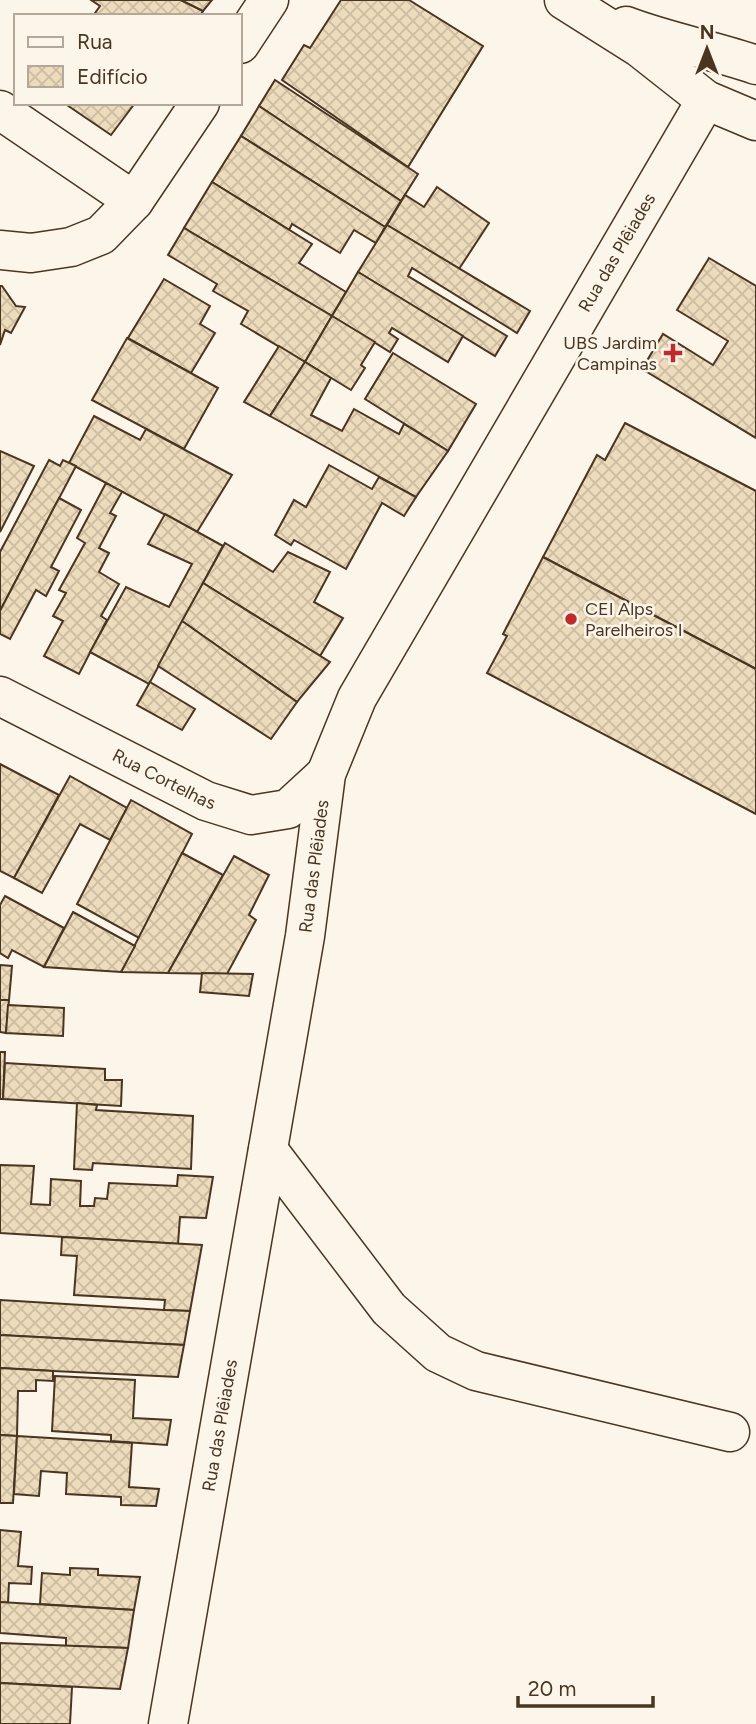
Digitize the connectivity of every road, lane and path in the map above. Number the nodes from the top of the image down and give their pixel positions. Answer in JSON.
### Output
{"nodes":[{"id":1,"x":269,"y":0,"type":"edge"},
{"id":2,"x":569,"y":3,"type":"edge"},
{"id":3,"x":242,"y":41,"type":"edge"},
{"id":4,"x":742,"y":60,"type":"edge"},
{"id":5,"x":706,"y":100,"type":"junction"},
{"id":6,"x":199,"y":105,"type":"edge"},
{"id":7,"x":0,"y":110,"type":"edge"},
{"id":8,"x":756,"y":121,"type":"edge"},
{"id":9,"x":134,"y":201,"type":"junction"},
{"id":10,"x":0,"y":250,"type":"edge"},
{"id":11,"x":0,"y":696,"type":"edge"},
{"id":12,"x":326,"y":774,"type":"junction"},
{"id":13,"x":268,"y":1150,"type":"junction"},
{"id":14,"x":730,"y":1432,"type":"dead end"},
{"id":15,"x":168,"y":1724,"type":"edge"}],
"edges":[{"from":1,"to":3,"type":"street"},
{"from":2,"to":4,"type":"street"},
{"from":2,"to":5,"type":"street"},
{"from":4,"to":5,"type":"street","name":"Rua das Plêiades"},
{"from":5,"to":8,"type":"street"},
{"from":5,"to":12,"type":"street","name":"Rua das Plêiades"},
{"from":6,"to":9,"type":"street"},
{"from":7,"to":9,"type":"street"},
{"from":9,"to":10,"type":"street"},
{"from":11,"to":12,"type":"street","name":"Rua Cortelhas"},
{"from":12,"to":13,"type":"street","name":"Rua das Plêiades"},
{"from":13,"to":14,"type":"street"},
{"from":13,"to":15,"type":"street","name":"Rua das Plêiades"}]}
